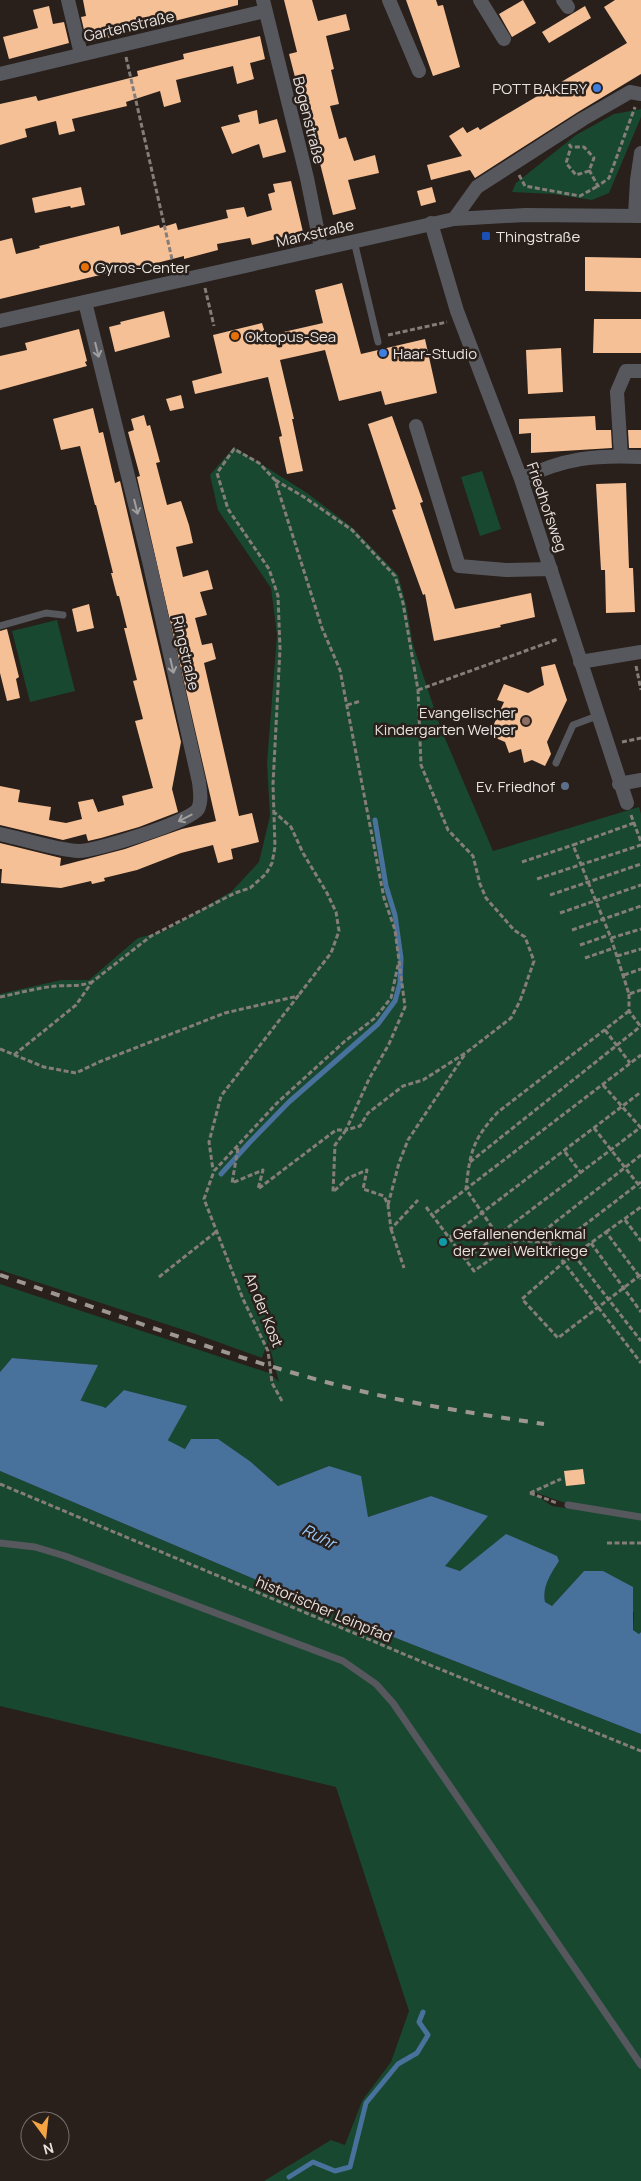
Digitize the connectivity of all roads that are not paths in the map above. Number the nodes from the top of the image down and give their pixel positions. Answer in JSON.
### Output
{"nodes":[{"id":1,"x":68,"y":0,"type":"edge"},
{"id":2,"x":389,"y":0,"type":"edge"},
{"id":3,"x":480,"y":0,"type":"edge"},
{"id":4,"x":264,"y":5,"type":"edge"},
{"id":5,"x":504,"y":39,"type":"dead end"},
{"id":6,"x":81,"y":54,"type":"junction"},
{"id":7,"x":419,"y":71,"type":"dead end"},
{"id":8,"x":0,"y":74,"type":"edge"},
{"id":9,"x":636,"y":93,"type":"edge"},
{"id":10,"x":641,"y":153,"type":"edge"},
{"id":11,"x":638,"y":216,"type":"edge"},
{"id":12,"x":454,"y":219,"type":"junction"},
{"id":13,"x":431,"y":223,"type":"junction"},
{"id":14,"x":354,"y":241,"type":"junction"},
{"id":15,"x":321,"y":248,"type":"junction"},
{"id":16,"x":85,"y":302,"type":"junction"},
{"id":17,"x":0,"y":321,"type":"edge"},
{"id":18,"x":378,"y":339,"type":"road end"},
{"id":19,"x":641,"y":371,"type":"edge"},
{"id":20,"x":416,"y":426,"type":"dead end"},
{"id":21,"x":621,"y":456,"type":"junction"},
{"id":22,"x":641,"y":457,"type":"edge"},
{"id":23,"x":521,"y":479,"type":"junction"},
{"id":24,"x":551,"y":569,"type":"junction"},
{"id":25,"x":63,"y":615,"type":"dead end"},
{"id":26,"x":0,"y":626,"type":"edge"},
{"id":27,"x":637,"y":652,"type":"edge"},
{"id":28,"x":580,"y":662,"type":"junction"},
{"id":29,"x":597,"y":716,"type":"junction"},
{"id":30,"x":556,"y":762,"type":"dead end"},
{"id":31,"x":641,"y":780,"type":"edge"},
{"id":32,"x":619,"y":784,"type":"junction"},
{"id":33,"x":627,"y":803,"type":"road end"},
{"id":34,"x":0,"y":834,"type":"edge"},
{"id":35,"x":568,"y":1505,"type":"road end"},
{"id":36,"x":641,"y":1517,"type":"edge"},
{"id":37,"x":0,"y":1544,"type":"edge"},
{"id":38,"x":641,"y":2065,"type":"edge"}],
"edges":[{"from":1,"to":6,"type":"street"},
{"from":2,"to":7,"type":"street"},
{"from":3,"to":5,"type":"street"},
{"from":4,"to":6,"type":"street","name":"Gartenstraße"},
{"from":4,"to":15,"type":"street","name":"Bogenstraße"},
{"from":6,"to":8,"type":"street","name":"Gartenstraße"},
{"from":9,"to":12,"type":"street"},
{"from":10,"to":11,"type":"street"},
{"from":11,"to":12,"type":"street","name":"Marxstraße"},
{"from":12,"to":13,"type":"street","name":"Marxstraße"},
{"from":13,"to":14,"type":"street","name":"Marxstraße"},
{"from":13,"to":23,"type":"street","name":"Friedhofsweg"},
{"from":14,"to":15,"type":"street","name":"Marxstraße"},
{"from":14,"to":18,"type":"lane"},
{"from":15,"to":16,"type":"street","name":"Marxstraße"},
{"from":16,"to":17,"type":"street","name":"Marxstraße"},
{"from":16,"to":34,"type":"street","name":"Ringstraße","one_way":true},
{"from":19,"to":21,"type":"street"},
{"from":20,"to":24,"type":"street"},
{"from":21,"to":22,"type":"street"},
{"from":21,"to":23,"type":"street"},
{"from":23,"to":24,"type":"street","name":"Friedhofsweg"},
{"from":24,"to":28,"type":"street","name":"Friedhofsweg"},
{"from":25,"to":26,"type":"lane"},
{"from":27,"to":28,"type":"street"},
{"from":28,"to":29,"type":"street","name":"Friedhofsweg"},
{"from":29,"to":30,"type":"lane"},
{"from":29,"to":32,"type":"street","name":"Friedhofsweg"},
{"from":31,"to":32,"type":"street"},
{"from":32,"to":33,"type":"street","name":"Friedhofsweg"},
{"from":35,"to":36,"type":"lane"},
{"from":37,"to":38,"type":"lane"}]}
